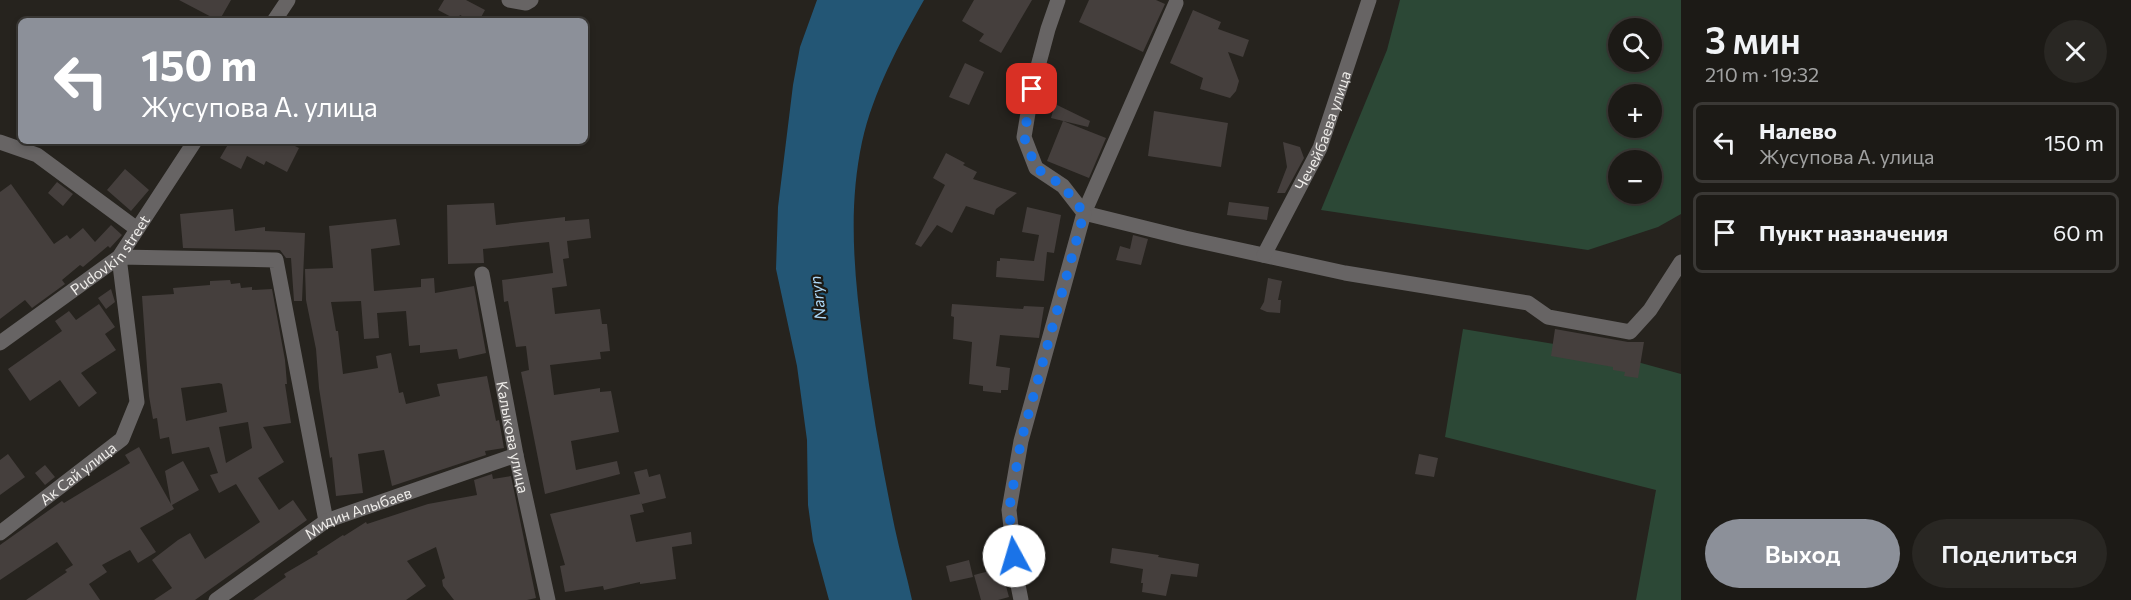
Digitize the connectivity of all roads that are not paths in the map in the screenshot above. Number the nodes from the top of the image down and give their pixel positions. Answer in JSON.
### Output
{"nodes":[{"id":1,"x":288,"y":0,"type":"edge"},
{"id":2,"x":509,"y":0,"type":"edge"},
{"id":3,"x":531,"y":0,"type":"edge"},
{"id":4,"x":1058,"y":0,"type":"edge"},
{"id":5,"x":1369,"y":0,"type":"edge"},
{"id":6,"x":1176,"y":3,"type":"dead end"},
{"id":7,"x":276,"y":18,"type":"edge"},
{"id":8,"x":0,"y":142,"type":"edge"},
{"id":9,"x":193,"y":144,"type":"edge"},
{"id":10,"x":1084,"y":213,"type":"junction"},
{"id":11,"x":137,"y":229,"type":"junction"},
{"id":12,"x":1264,"y":255,"type":"junction"},
{"id":13,"x":119,"y":257,"type":"junction"},
{"id":14,"x":1681,"y":262,"type":"edge"},
{"id":15,"x":482,"y":274,"type":"dead end"},
{"id":16,"x":0,"y":344,"type":"edge"},
{"id":17,"x":516,"y":455,"type":"junction"},
{"id":18,"x":326,"y":521,"type":"junction"},
{"id":19,"x":0,"y":533,"type":"edge"},
{"id":20,"x":216,"y":600,"type":"edge"},
{"id":21,"x":548,"y":600,"type":"edge"},
{"id":22,"x":1021,"y":600,"type":"edge"}],
"edges":[{"from":1,"to":7,"type":"street"},
{"from":2,"to":3,"type":"street"},
{"from":4,"to":10,"type":"street"},
{"from":5,"to":12,"type":"street","name":"Чечейбаева улица"},
{"from":6,"to":10,"type":"street"},
{"from":8,"to":11,"type":"street"},
{"from":9,"to":11,"type":"street","name":"Pudovkin street"},
{"from":10,"to":12,"type":"street"},
{"from":10,"to":22,"type":"street"},
{"from":11,"to":13,"type":"street","name":"Pudovkin street"},
{"from":12,"to":14,"type":"street"},
{"from":13,"to":16,"type":"street","name":"Pudovkin street"},
{"from":13,"to":18,"type":"street"},
{"from":13,"to":19,"type":"street","name":"Ак Сай улица"},
{"from":15,"to":17,"type":"street","name":"Калыкова улица"},
{"from":17,"to":18,"type":"street","name":"Мидин Алыбаев"},
{"from":17,"to":21,"type":"street","name":"Калыкова улица"},
{"from":18,"to":20,"type":"street","name":"Мидин Алыбаев"}]}
